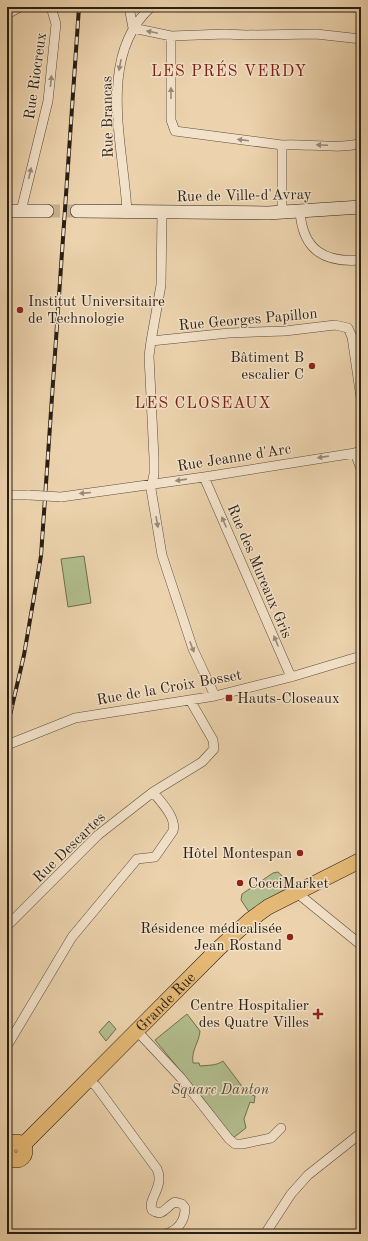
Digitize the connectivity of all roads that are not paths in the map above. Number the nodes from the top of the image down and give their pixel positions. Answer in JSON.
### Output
{"nodes":[{"id":1,"x":20,"y":7,"type":"edge"},
{"id":2,"x":129,"y":7,"type":"edge"},
{"id":3,"x":151,"y":7,"type":"edge"},
{"id":4,"x":53,"y":11,"type":"edge"},
{"id":5,"x":7,"y":14,"type":"edge"},
{"id":6,"x":133,"y":28,"type":"junction"},
{"id":7,"x":171,"y":36,"type":"junction"},
{"id":8,"x":361,"y":39,"type":"edge"},
{"id":9,"x":361,"y":143,"type":"edge"},
{"id":10,"x":282,"y":145,"type":"junction"},
{"id":11,"x":361,"y":208,"type":"edge"},
{"id":12,"x":7,"y":211,"type":"edge"},
{"id":13,"x":22,"y":211,"type":"junction"},
{"id":14,"x":47,"y":211,"type":"tunnel mouth"},
{"id":15,"x":78,"y":211,"type":"tunnel mouth"},
{"id":16,"x":127,"y":212,"type":"junction"},
{"id":17,"x":162,"y":212,"type":"junction"},
{"id":18,"x":300,"y":212,"type":"junction"},
{"id":19,"x":282,"y":213,"type":"junction"},
{"id":20,"x":361,"y":260,"type":"edge"},
{"id":21,"x":150,"y":341,"type":"junction"},
{"id":22,"x":361,"y":398,"type":"edge"},
{"id":23,"x":358,"y":451,"type":"edge"},
{"id":24,"x":361,"y":469,"type":"edge"},
{"id":25,"x":204,"y":477,"type":"junction"},
{"id":26,"x":152,"y":484,"type":"junction"},
{"id":27,"x":7,"y":495,"type":"edge"},
{"id":28,"x":361,"y":656,"type":"edge"},
{"id":29,"x":291,"y":677,"type":"junction"},
{"id":30,"x":215,"y":696,"type":"junction"},
{"id":31,"x":190,"y":700,"type":"junction"},
{"id":32,"x":7,"y":745,"type":"edge"},
{"id":33,"x":154,"y":792,"type":"junction"},
{"id":34,"x":361,"y":860,"type":"edge"},
{"id":35,"x":296,"y":892,"type":"junction"},
{"id":36,"x":7,"y":926,"type":"edge"},
{"id":37,"x":361,"y":945,"type":"edge"},
{"id":38,"x":137,"y":1031,"type":"junction"},
{"id":39,"x":7,"y":1046,"type":"edge"},
{"id":40,"x":87,"y":1078,"type":"junction"},
{"id":41,"x":281,"y":1128,"type":"dead end"},
{"id":42,"x":361,"y":1133,"type":"edge"},
{"id":43,"x":8,"y":1158,"type":"edge"},
{"id":44,"x":166,"y":1234,"type":"edge"},
{"id":45,"x":265,"y":1234,"type":"edge"}],
"edges":[{"from":1,"to":5,"type":"street"},
{"from":2,"to":6,"type":"street"},
{"from":3,"to":6,"type":"street","name":"Rue Brancas"},
{"from":13,"to":4,"type":"street","name":"Rue Riocreux","one_way":true},
{"from":7,"to":6,"type":"street","one_way":true},
{"from":6,"to":16,"type":"street","name":"Rue Brancas","one_way":true},
{"from":7,"to":8,"type":"street"},
{"from":10,"to":7,"type":"street","one_way":true},
{"from":9,"to":10,"type":"street","one_way":true},
{"from":10,"to":19,"type":"street"},
{"from":11,"to":18,"type":"main road","name":"Rue de Ville-d'Avray"},
{"from":12,"to":13,"type":"main road"},
{"from":13,"to":14,"type":"main road"},
{"from":15,"to":16,"type":"main road","name":"Rue de Ville-d'Avray"},
{"from":16,"to":17,"type":"main road","name":"Rue de Ville-d'Avray"},
{"from":17,"to":19,"type":"main road","name":"Rue de Ville-d'Avray"},
{"from":17,"to":21,"type":"street"},
{"from":18,"to":19,"type":"main road","name":"Rue de Ville-d'Avray"},
{"from":18,"to":20,"type":"street"},
{"from":21,"to":22,"type":"street","name":"Rue Georges Papillon"},
{"from":21,"to":26,"type":"street"},
{"from":23,"to":24,"type":"street"},
{"from":23,"to":25,"type":"street","name":"Rue Jeanne d'Arc","one_way":true},
{"from":25,"to":26,"type":"street","name":"Rue Jeanne d'Arc","one_way":true},
{"from":29,"to":25,"type":"street","name":"Rue des Mureaux Gris","one_way":true},
{"from":26,"to":27,"type":"street","name":"Rue Jeanne d'Arc","one_way":true,"bridge":true},
{"from":26,"to":30,"type":"street","one_way":true},
{"from":28,"to":29,"type":"street","name":"Rue de la Croix Bosset"},
{"from":29,"to":30,"type":"street","name":"Rue de la Croix Bosset"},
{"from":30,"to":31,"type":"street","name":"Rue de la Croix Bosset"},
{"from":31,"to":32,"type":"street","name":"Rue de la Croix Bosset"},
{"from":31,"to":33,"type":"street","name":"Rue Descartes"},
{"from":33,"to":36,"type":"street","name":"Rue Descartes"},
{"from":33,"to":39,"type":"street"},
{"from":34,"to":35,"type":"main road","name":"Grande Rue"},
{"from":35,"to":37,"type":"street"},
{"from":35,"to":38,"type":"main road","name":"Grande Rue"},
{"from":38,"to":40,"type":"main road","name":"Grande Rue"},
{"from":38,"to":41,"type":"street"},
{"from":40,"to":43,"type":"main road","name":"Grande Rue"},
{"from":40,"to":44,"type":"street"},
{"from":42,"to":45,"type":"street"}]}
